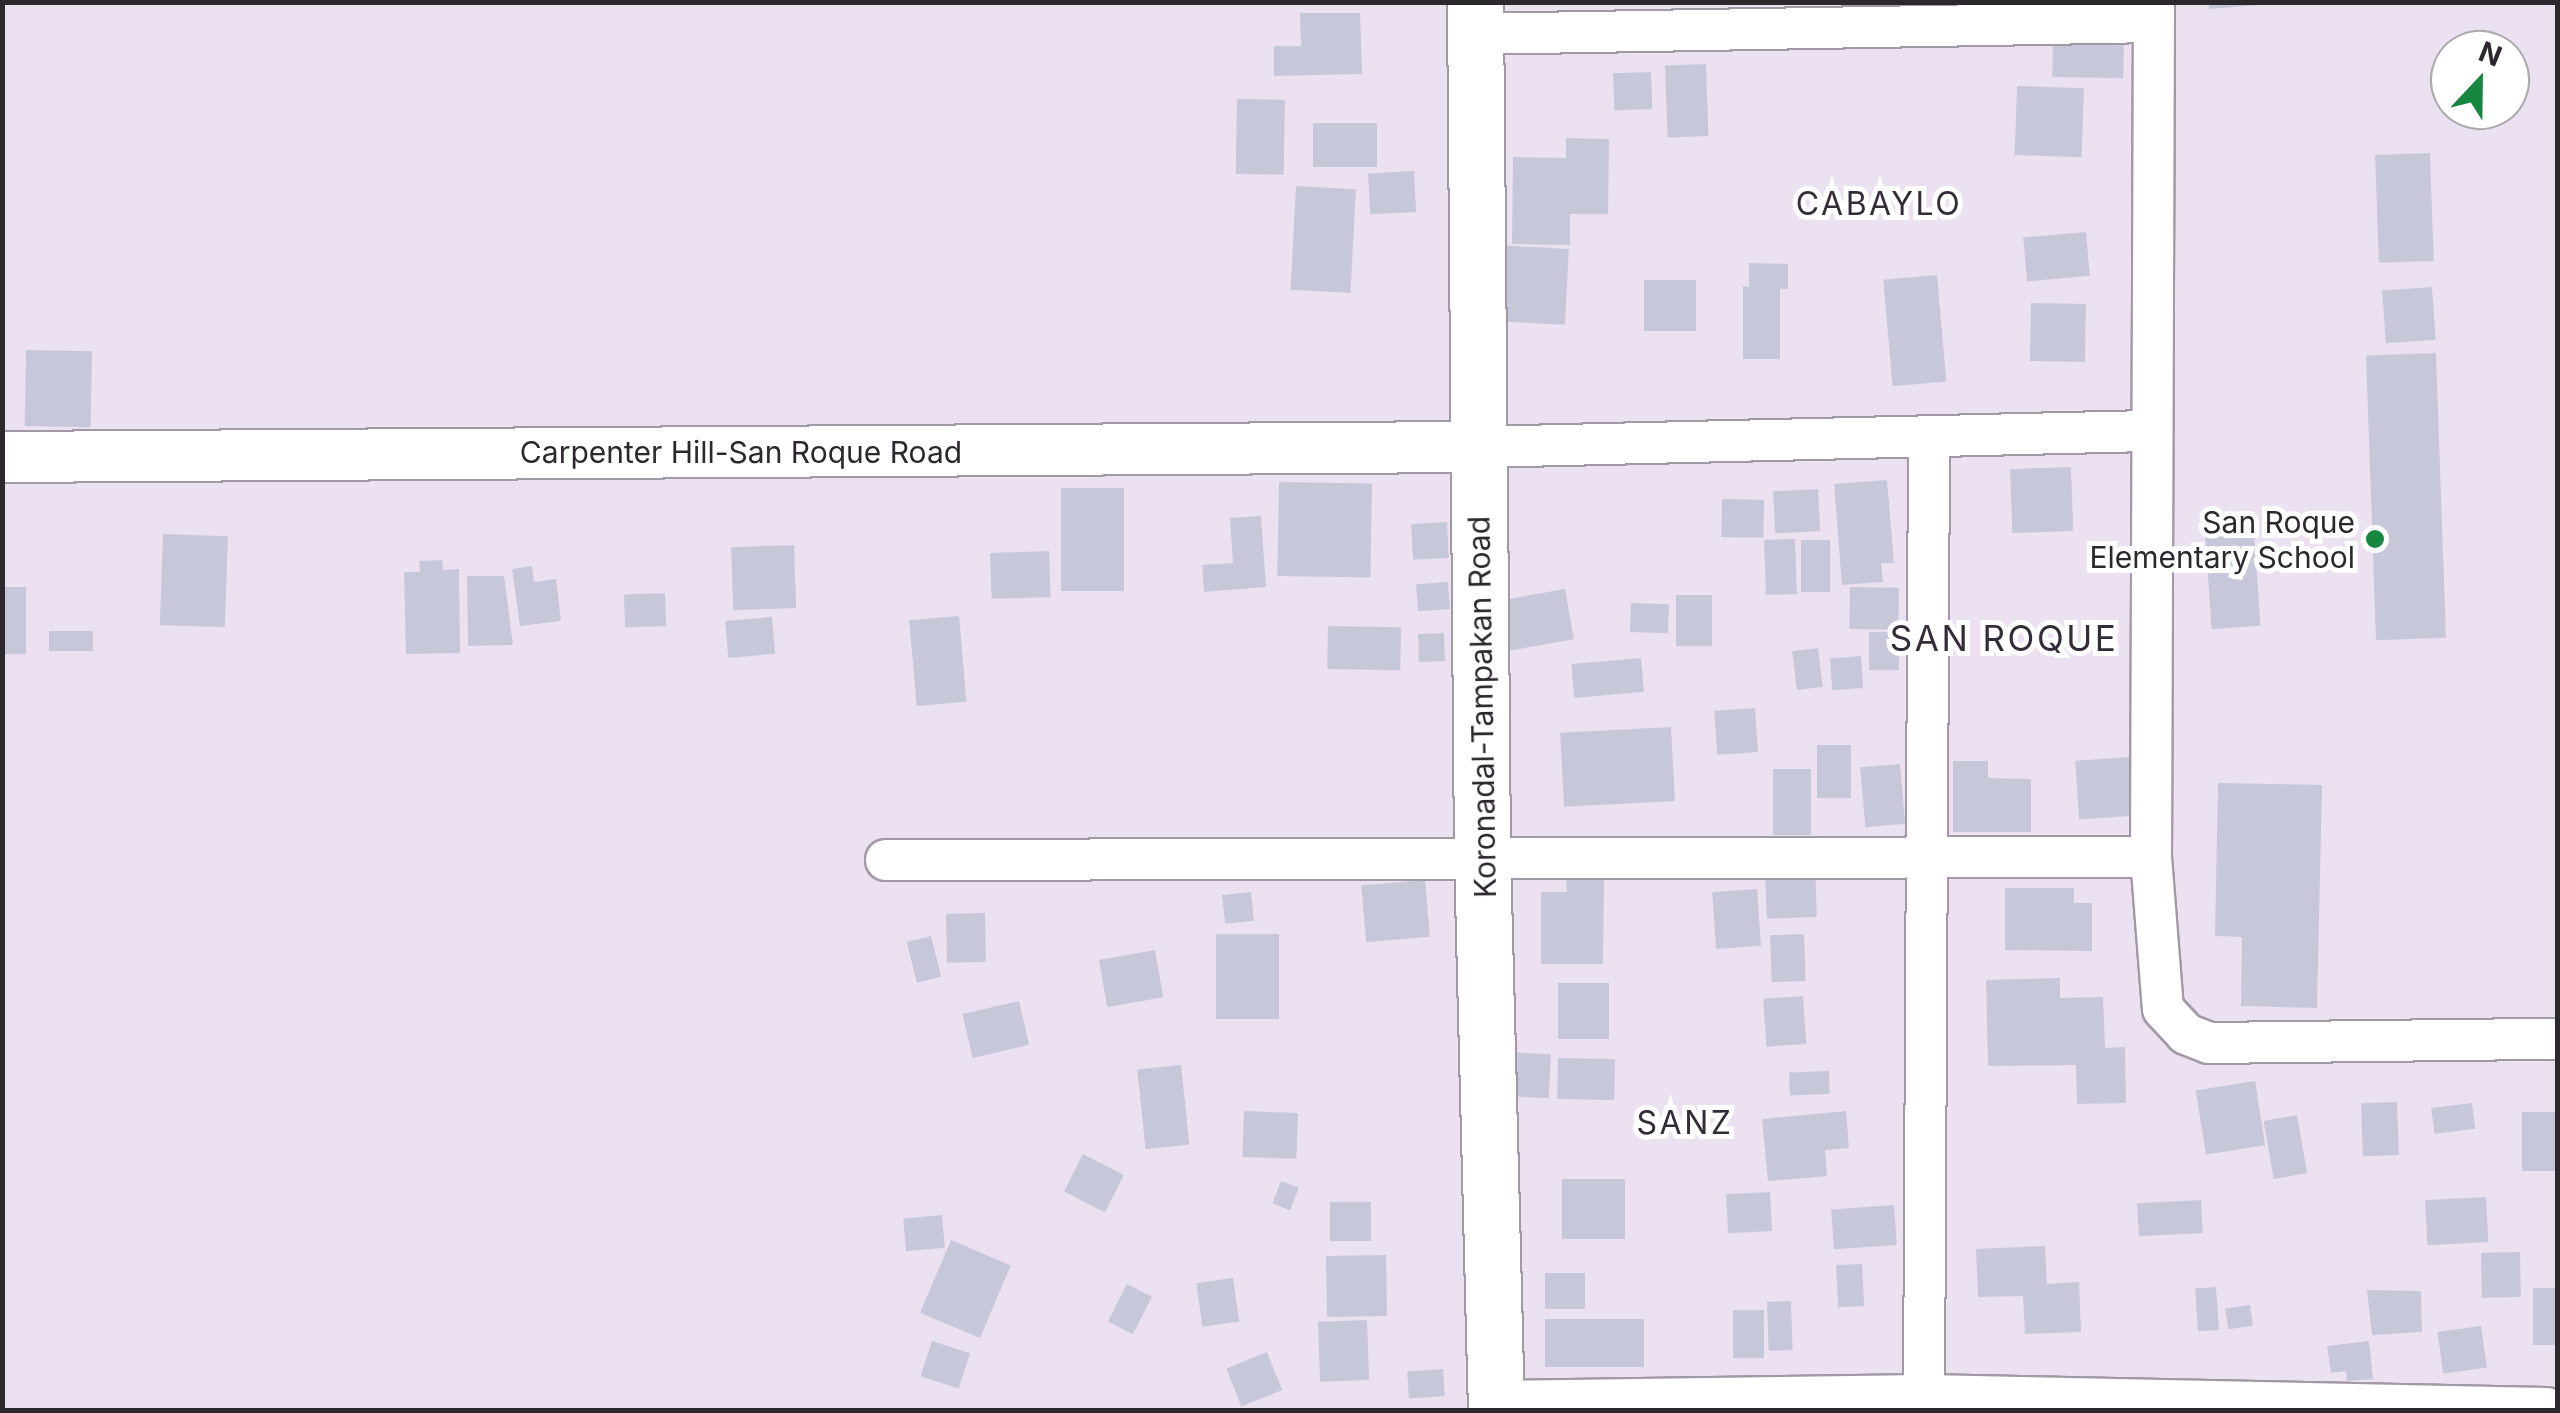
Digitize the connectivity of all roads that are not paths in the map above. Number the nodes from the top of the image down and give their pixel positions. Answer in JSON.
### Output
{"nodes":[{"id":1,"x":2154,"y":12,"type":"edge"},
{"id":2,"x":1475,"y":18,"type":"edge"},
{"id":3,"x":2148,"y":431,"type":"junction"},
{"id":4,"x":1929,"y":436,"type":"junction"},
{"id":5,"x":1479,"y":447,"type":"junction"},
{"id":6,"x":2,"y":457,"type":"edge"},
{"id":7,"x":1928,"y":855,"type":"junction"},
{"id":8,"x":1482,"y":856,"type":"junction"},
{"id":9,"x":2150,"y":857,"type":"junction"},
{"id":10,"x":886,"y":860,"type":"dead end"},
{"id":11,"x":2558,"y":1039,"type":"edge"},
{"id":12,"x":1924,"y":1396,"type":"junction"},
{"id":13,"x":1496,"y":1406,"type":"edge"},
{"id":14,"x":2547,"y":1408,"type":"edge"}],
"edges":[{"from":1,"to":2,"type":"street"},
{"from":1,"to":3,"type":"street"},
{"from":2,"to":5,"type":"main road","name":"Koronadal-Tampakan Road"},
{"from":3,"to":4,"type":"street"},
{"from":3,"to":9,"type":"street"},
{"from":4,"to":5,"type":"street"},
{"from":4,"to":7,"type":"street"},
{"from":5,"to":6,"type":"street","name":"Carpenter Hill-San Roque Road"},
{"from":5,"to":8,"type":"main road","name":"Koronadal-Tampakan Road"},
{"from":7,"to":8,"type":"street"},
{"from":7,"to":9,"type":"street"},
{"from":7,"to":12,"type":"street"},
{"from":8,"to":10,"type":"street"},
{"from":8,"to":13,"type":"main road","name":"Koronadal-Tampakan Road"},
{"from":9,"to":11,"type":"street"},
{"from":12,"to":13,"type":"street"},
{"from":12,"to":14,"type":"street"}]}
